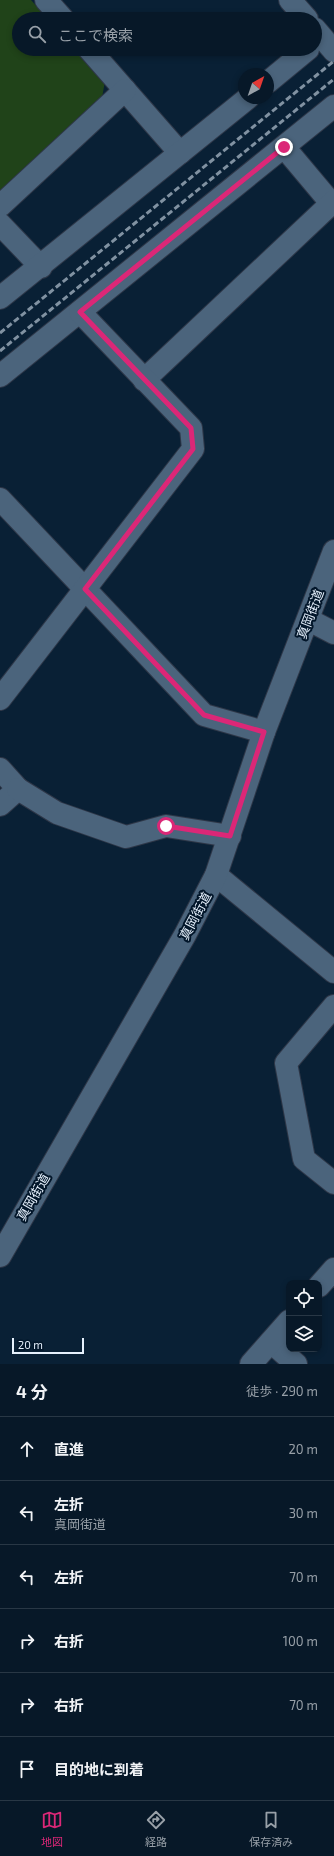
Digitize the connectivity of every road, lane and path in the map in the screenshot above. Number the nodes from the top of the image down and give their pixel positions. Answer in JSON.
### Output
{"nodes":[{"id":1,"x":46,"y":0,"type":"edge"},
{"id":2,"x":290,"y":0,"type":"edge"},
{"id":3,"x":57,"y":12,"type":"edge"},
{"id":4,"x":301,"y":12,"type":"edge"},
{"id":5,"x":95,"y":56,"type":"edge"},
{"id":6,"x":301,"y":56,"type":"edge"},
{"id":7,"x":274,"y":77,"type":"edge"},
{"id":8,"x":125,"y":90,"type":"junction"},
{"id":9,"x":241,"y":104,"type":"edge"},
{"id":10,"x":334,"y":106,"type":"edge"},
{"id":11,"x":284,"y":147,"type":"junction"},
{"id":12,"x":180,"y":153,"type":"junction"},
{"id":13,"x":332,"y":202,"type":"edge"},
{"id":14,"x":0,"y":206,"type":"edge"},
{"id":15,"x":0,"y":224,"type":"edge"},
{"id":16,"x":41,"y":267,"type":"junction"},
{"id":17,"x":0,"y":298,"type":"edge"},
{"id":18,"x":80,"y":312,"type":"junction"},
{"id":19,"x":0,"y":376,"type":"edge"},
{"id":20,"x":144,"y":380,"type":"junction"},
{"id":21,"x":0,"y":499,"type":"edge"},
{"id":22,"x":334,"y":551,"type":"edge"},
{"id":23,"x":85,"y":589,"type":"junction"},
{"id":24,"x":309,"y":620,"type":"junction"},
{"id":25,"x":334,"y":633,"type":"edge"},
{"id":26,"x":0,"y":699,"type":"edge"},
{"id":27,"x":264,"y":732,"type":"junction"},
{"id":28,"x":0,"y":770,"type":"edge"},
{"id":29,"x":18,"y":789,"type":"junction"},
{"id":30,"x":0,"y":806,"type":"edge"},
{"id":31,"x":230,"y":836,"type":"junction"},
{"id":32,"x":216,"y":875,"type":"junction"},
{"id":33,"x":334,"y":972,"type":"edge"},
{"id":34,"x":334,"y":1006,"type":"edge"},
{"id":35,"x":334,"y":1183,"type":"edge"},
{"id":36,"x":0,"y":1256,"type":"edge"},
{"id":37,"x":334,"y":1269,"type":"edge"},
{"id":38,"x":322,"y":1283,"type":"edge"},
{"id":39,"x":286,"y":1324,"type":"edge"},
{"id":40,"x":271,"y":1342,"type":"junction"},
{"id":41,"x":251,"y":1364,"type":"edge"},
{"id":42,"x":296,"y":1364,"type":"edge"}],
"edges":[{"from":1,"to":3,"type":"street"},
{"from":2,"to":4,"type":"street"},
{"from":5,"to":8,"type":"street"},
{"from":6,"to":7,"type":"street"},
{"from":8,"to":12,"type":"street"},
{"from":8,"to":14,"type":"street"},
{"from":9,"to":12,"type":"street"},
{"from":10,"to":11,"type":"street"},
{"from":11,"to":13,"type":"street"},
{"from":11,"to":18,"type":"street"},
{"from":12,"to":16,"type":"street"},
{"from":13,"to":20,"type":"street"},
{"from":15,"to":16,"type":"street"},
{"from":16,"to":17,"type":"street"},
{"from":18,"to":19,"type":"street"},
{"from":18,"to":20,"type":"street"},
{"from":20,"to":23,"type":"street"},
{"from":21,"to":23,"type":"street"},
{"from":22,"to":24,"type":"street","name":"真岡街道"},
{"from":23,"to":26,"type":"street"},
{"from":23,"to":27,"type":"street"},
{"from":24,"to":25,"type":"street"},
{"from":24,"to":27,"type":"street","name":"真岡街道"},
{"from":27,"to":31,"type":"street","name":"真岡街道"},
{"from":28,"to":29,"type":"street"},
{"from":29,"to":30,"type":"street"},
{"from":29,"to":31,"type":"street"},
{"from":31,"to":32,"type":"street","name":"真岡街道"},
{"from":32,"to":33,"type":"street"},
{"from":32,"to":36,"type":"street","name":"真岡街道"},
{"from":34,"to":35,"type":"street"},
{"from":37,"to":38,"type":"street"},
{"from":39,"to":40,"type":"street"},
{"from":40,"to":41,"type":"street"},
{"from":40,"to":42,"type":"street"}]}
